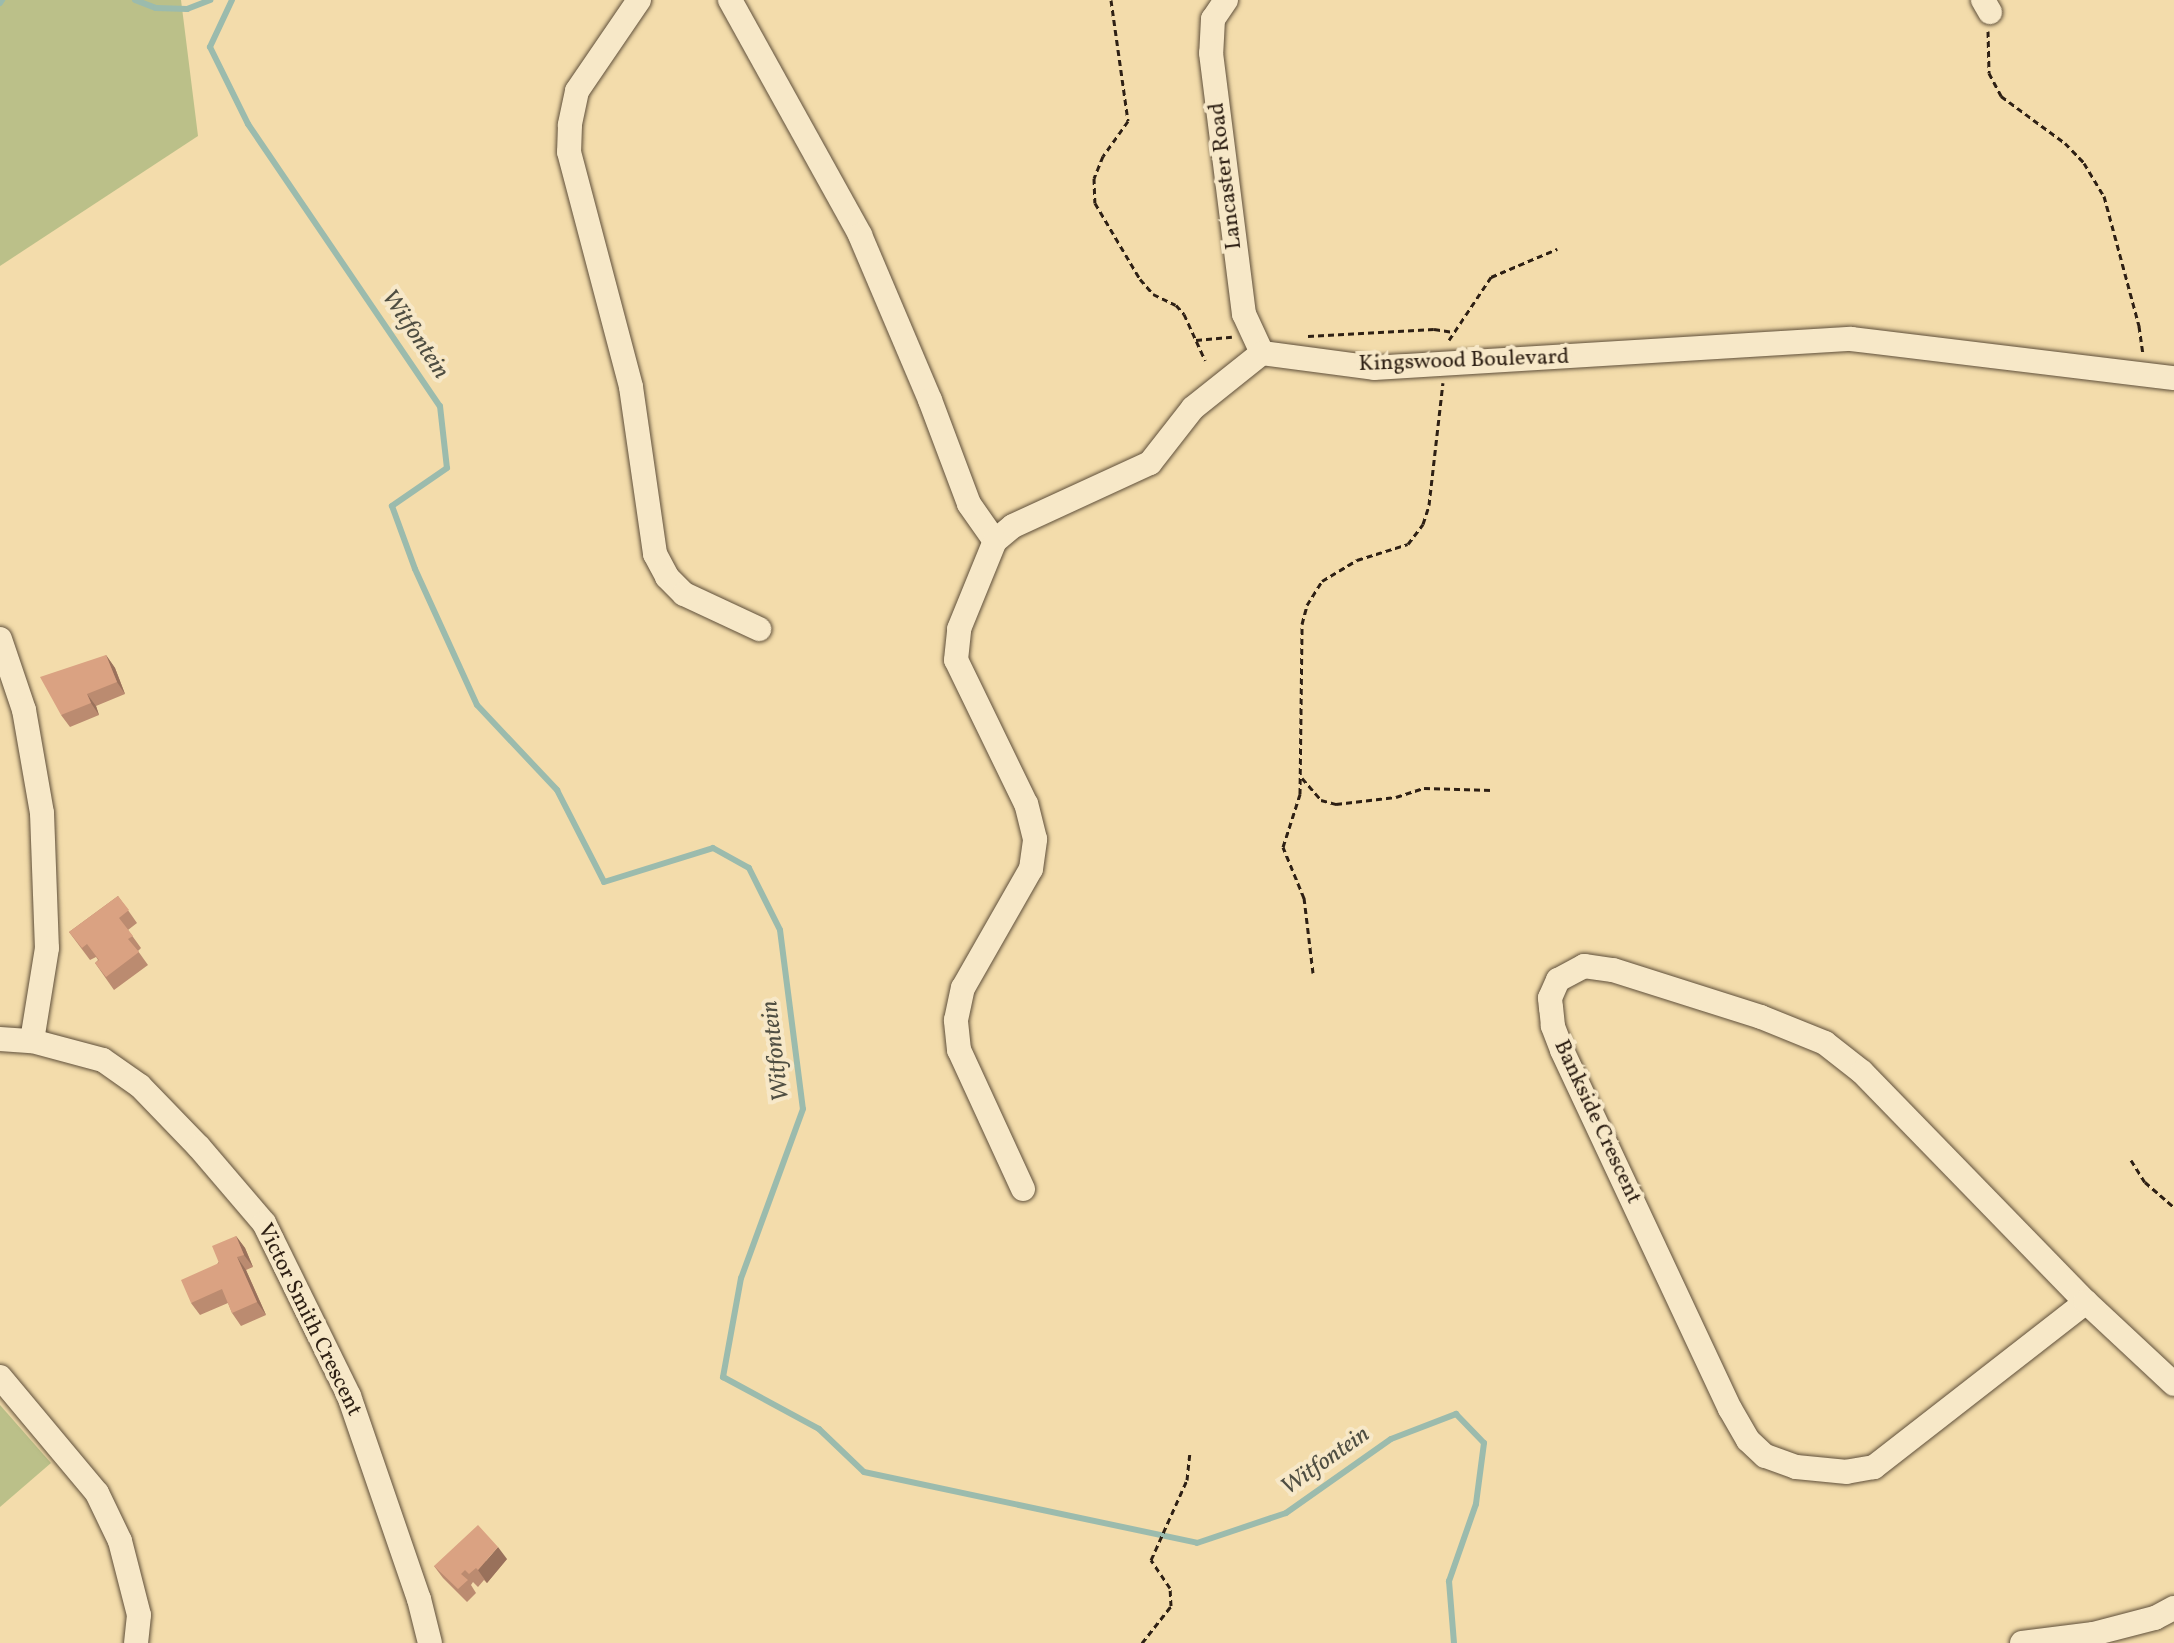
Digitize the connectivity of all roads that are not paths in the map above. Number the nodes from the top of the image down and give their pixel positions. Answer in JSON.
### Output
{"nodes":[{"id":1,"x":639,"y":0,"type":"edge"},
{"id":2,"x":730,"y":0,"type":"edge"},
{"id":3,"x":1226,"y":0,"type":"edge"},
{"id":4,"x":1258,"y":344,"type":"junction"},
{"id":5,"x":2174,"y":378,"type":"edge"},
{"id":6,"x":995,"y":541,"type":"junction"},
{"id":7,"x":759,"y":629,"type":"dead end"},
{"id":8,"x":0,"y":639,"type":"edge"},
{"id":9,"x":0,"y":1039,"type":"edge"},
{"id":10,"x":32,"y":1041,"type":"junction"},
{"id":11,"x":1023,"y":1189,"type":"dead end"},
{"id":12,"x":2086,"y":1302,"type":"junction"},
{"id":13,"x":0,"y":1377,"type":"edge"},
{"id":14,"x":2174,"y":1384,"type":"edge"},
{"id":15,"x":2174,"y":1608,"type":"edge"},
{"id":16,"x":136,"y":1643,"type":"edge"},
{"id":17,"x":430,"y":1643,"type":"edge"},
{"id":18,"x":2022,"y":1643,"type":"edge"}],
"edges":[{"from":1,"to":7,"type":"street"},
{"from":2,"to":6,"type":"street"},
{"from":3,"to":4,"type":"street","name":"Lancaster Road"},
{"from":4,"to":5,"type":"street","name":"Kingswood Boulevard"},
{"from":4,"to":6,"type":"street"},
{"from":6,"to":11,"type":"street"},
{"from":8,"to":10,"type":"street"},
{"from":9,"to":10,"type":"street","name":"Victor Smith Crescent"},
{"from":10,"to":17,"type":"street","name":"Victor Smith Crescent"},
{"from":12,"to":12,"type":"street","name":"Bankside Crescent"},
{"from":12,"to":14,"type":"street","name":"Bankside Crescent"},
{"from":13,"to":16,"type":"street"},
{"from":15,"to":18,"type":"street"}]}
